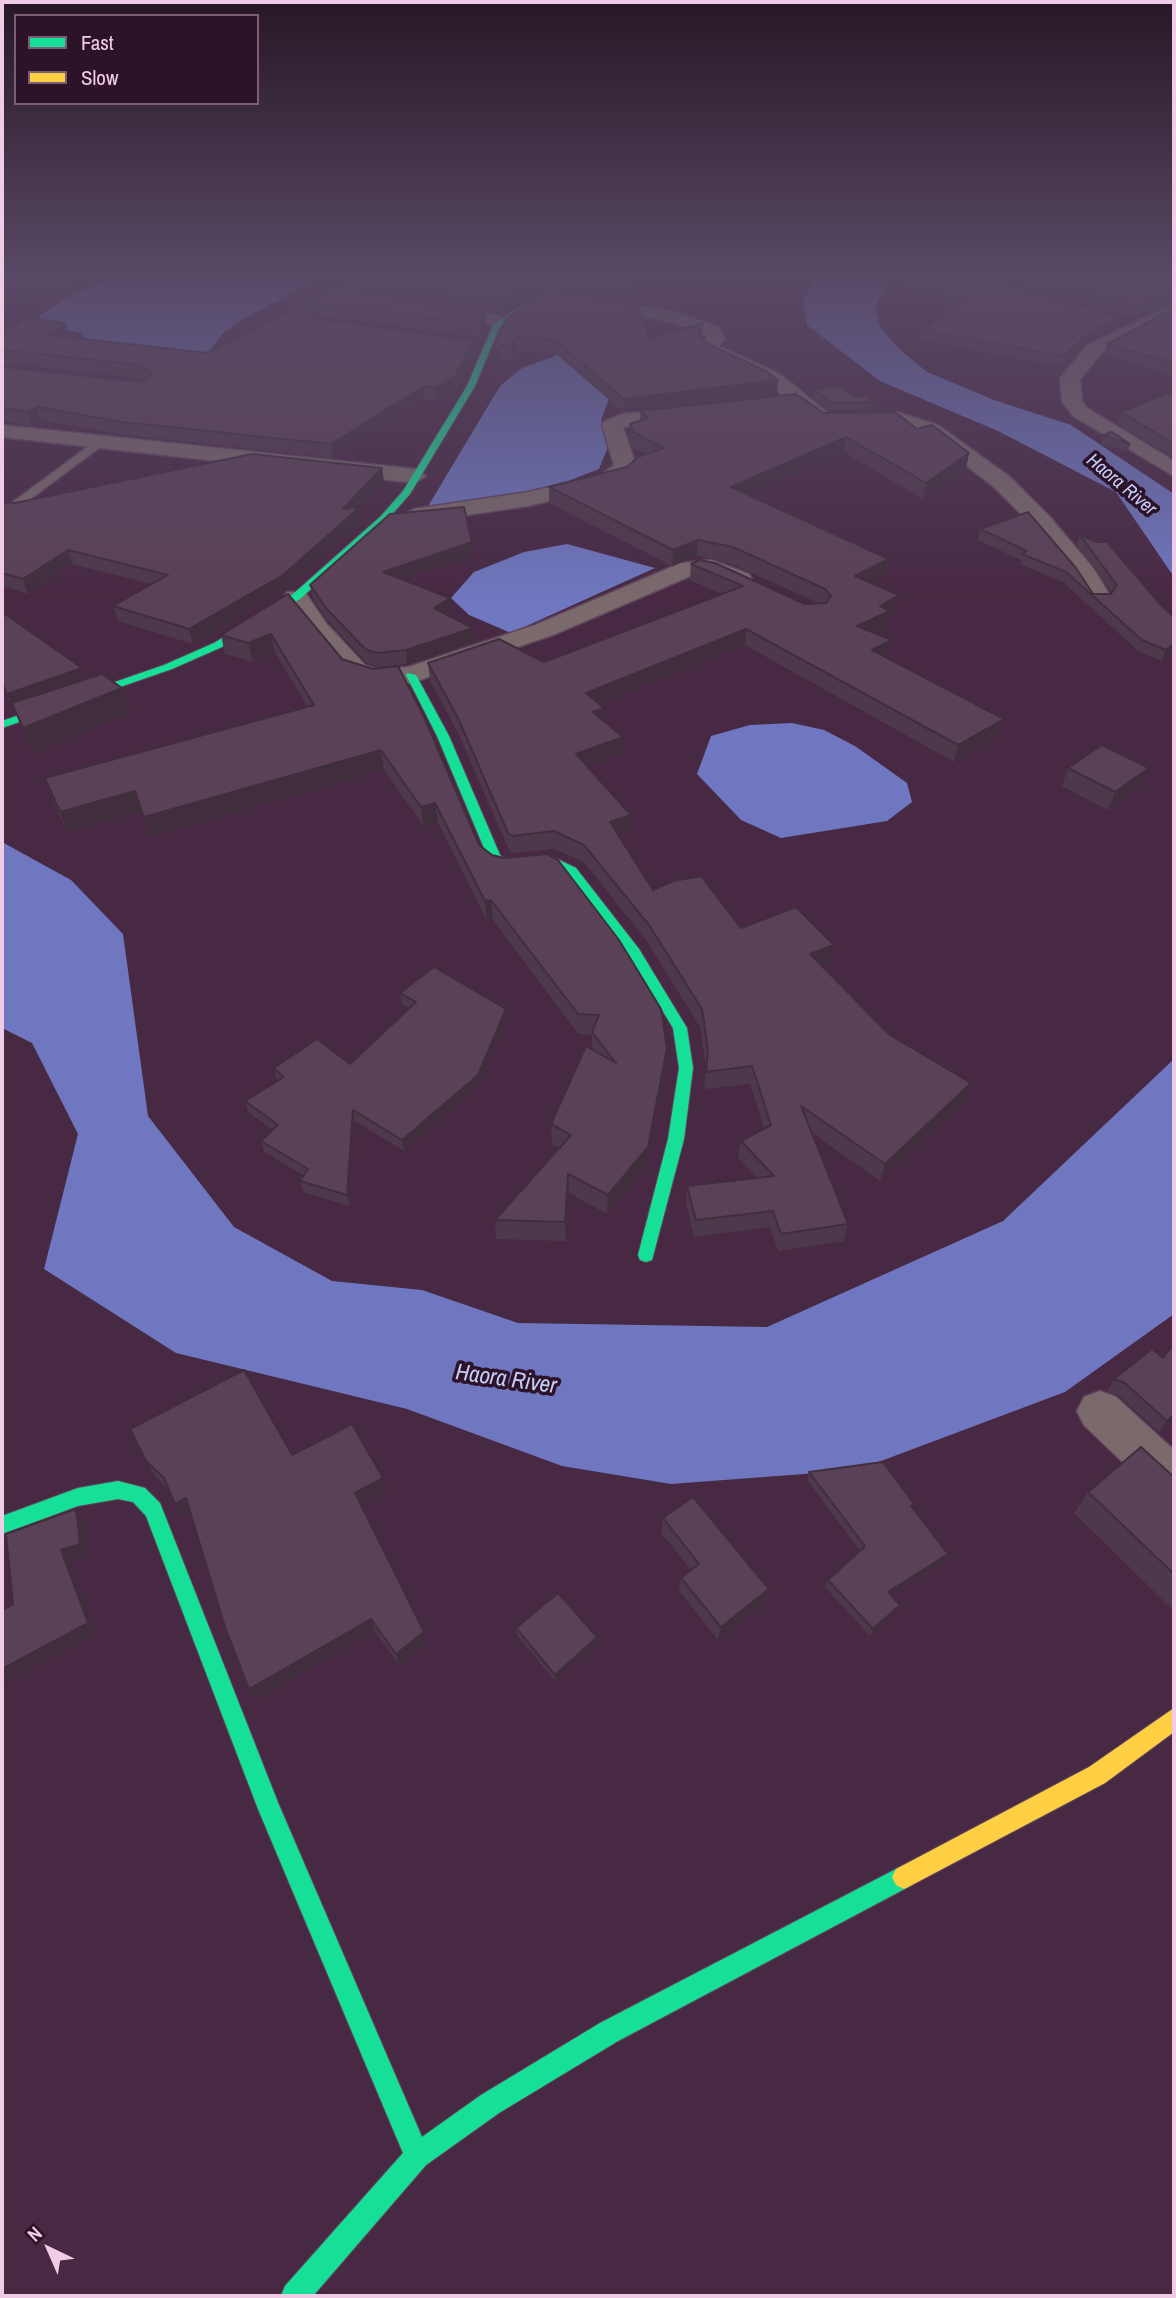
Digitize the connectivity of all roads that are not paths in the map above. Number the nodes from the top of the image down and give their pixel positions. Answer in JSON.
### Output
{"nodes":[{"id":1,"x":471,"y":385,"type":"edge"},
{"id":2,"x":779,"y":385,"type":"edge"},
{"id":3,"x":1071,"y":385,"type":"edge"},
{"id":4,"x":798,"y":400,"type":"junction"},
{"id":5,"x":775,"y":403,"type":"edge"},
{"id":6,"x":714,"y":412,"type":"edge"},
{"id":7,"x":2,"y":431,"type":"edge"},
{"id":8,"x":101,"y":442,"type":"junction"},
{"id":9,"x":1174,"y":470,"type":"edge"},
{"id":10,"x":415,"y":476,"type":"junction"},
{"id":11,"x":2,"y":516,"type":"edge"},
{"id":12,"x":384,"y":519,"type":"junction"},
{"id":13,"x":768,"y":592,"type":"edge"},
{"id":14,"x":296,"y":597,"type":"junction"},
{"id":15,"x":1099,"y":597,"type":"edge"},
{"id":16,"x":411,"y":676,"type":"junction"},
{"id":17,"x":2,"y":725,"type":"edge"},
{"id":18,"x":646,"y":1255,"type":"dead end"},
{"id":19,"x":1100,"y":1411,"type":"dead end"},
{"id":20,"x":1174,"y":1479,"type":"edge"},
{"id":21,"x":2,"y":1525,"type":"edge"},
{"id":22,"x":1174,"y":1719,"type":"edge"},
{"id":23,"x":417,"y":2156,"type":"junction"},
{"id":24,"x":295,"y":2296,"type":"edge"}],
"edges":[{"from":1,"to":10,"type":"street"},
{"from":2,"to":4,"type":"street"},
{"from":3,"to":9,"type":"street"},
{"from":4,"to":5,"type":"street"},
{"from":4,"to":15,"type":"street"},
{"from":6,"to":12,"type":"street"},
{"from":7,"to":8,"type":"street"},
{"from":8,"to":10,"type":"street"},
{"from":8,"to":11,"type":"lane"},
{"from":10,"to":12,"type":"street"},
{"from":12,"to":14,"type":"street"},
{"from":13,"to":16,"type":"street"},
{"from":14,"to":16,"type":"street"},
{"from":14,"to":17,"type":"street"},
{"from":16,"to":18,"type":"street"},
{"from":19,"to":20,"type":"street"},
{"from":21,"to":23,"type":"street"},
{"from":22,"to":23,"type":"street"},
{"from":23,"to":24,"type":"street"}]}
